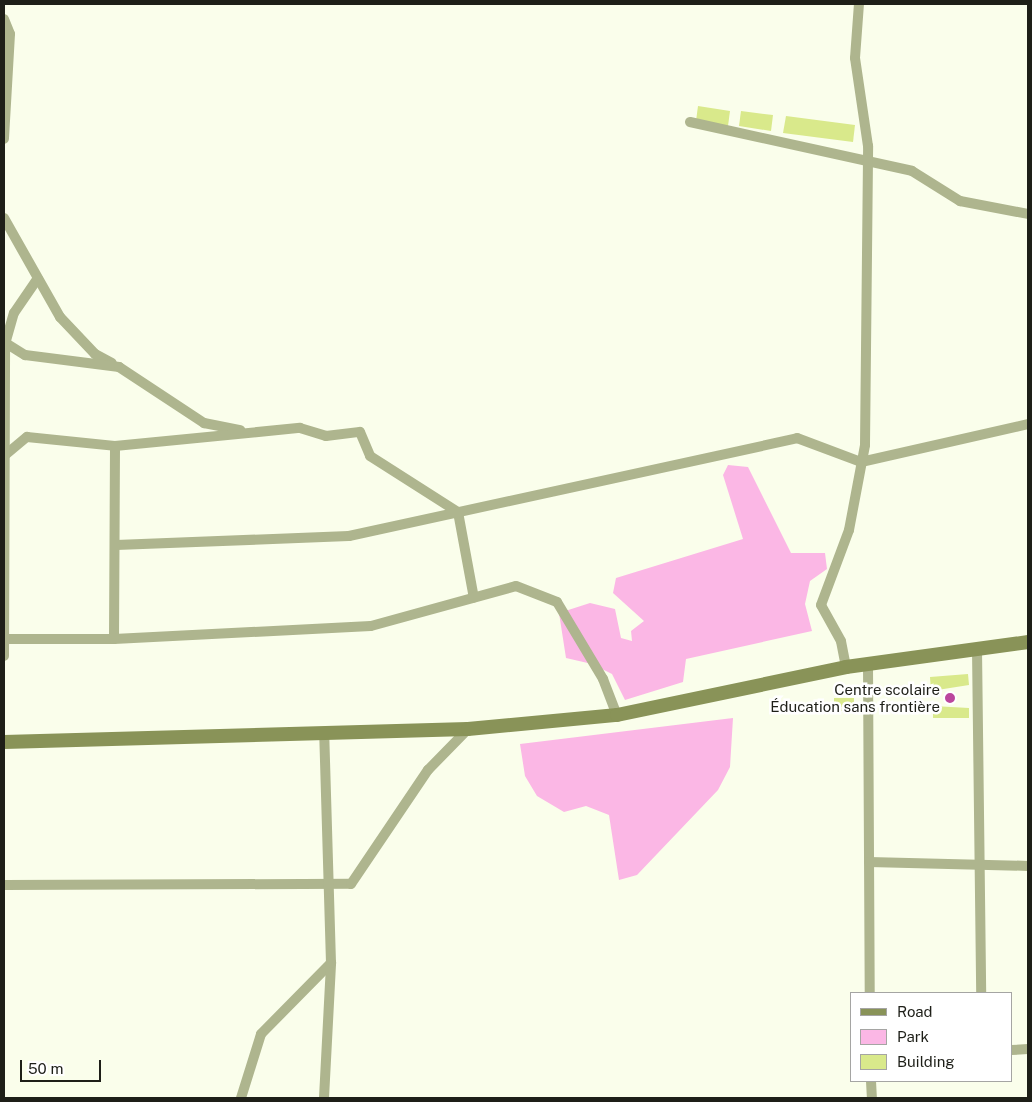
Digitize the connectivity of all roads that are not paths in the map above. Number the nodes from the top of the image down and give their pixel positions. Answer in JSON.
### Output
{"nodes":[{"id":1,"x":859,"y":4,"type":"edge"},
{"id":2,"x":4,"y":19,"type":"edge"},
{"id":3,"x":690,"y":122,"type":"dead end"},
{"id":4,"x":4,"y":139,"type":"edge"},
{"id":5,"x":867,"y":161,"type":"junction"},
{"id":6,"x":1028,"y":214,"type":"edge"},
{"id":7,"x":4,"y":218,"type":"edge"},
{"id":8,"x":38,"y":278,"type":"junction"},
{"id":9,"x":5,"y":343,"type":"edge"},
{"id":10,"x":119,"y":367,"type":"junction"},
{"id":11,"x":1028,"y":424,"type":"edge"},
{"id":12,"x":251,"y":432,"type":"junction"},
{"id":13,"x":115,"y":446,"type":"junction"},
{"id":14,"x":5,"y":454,"type":"edge"},
{"id":15,"x":861,"y":462,"type":"junction"},
{"id":16,"x":458,"y":512,"type":"junction"},
{"id":17,"x":116,"y":545,"type":"junction"},
{"id":18,"x":474,"y":598,"type":"junction"},
{"id":19,"x":4,"y":639,"type":"edge"},
{"id":20,"x":114,"y":639,"type":"junction"},
{"id":21,"x":1028,"y":642,"type":"edge"},
{"id":22,"x":978,"y":649,"type":"junction"},
{"id":23,"x":4,"y":656,"type":"edge"},
{"id":24,"x":868,"y":664,"type":"junction"},
{"id":25,"x":846,"y":668,"type":"junction"},
{"id":26,"x":617,"y":715,"type":"junction"},
{"id":27,"x":468,"y":728,"type":"junction"},
{"id":28,"x":324,"y":732,"type":"junction"},
{"id":29,"x":4,"y":742,"type":"edge"},
{"id":30,"x":869,"y":862,"type":"junction"},
{"id":31,"x":979,"y":866,"type":"junction"},
{"id":32,"x":1028,"y":866,"type":"edge"},
{"id":33,"x":4,"y":885,"type":"edge"},
{"id":34,"x":331,"y":885,"type":"junction"},
{"id":35,"x":331,"y":963,"type":"junction"},
{"id":36,"x":870,"y":992,"type":"edge"},
{"id":37,"x":981,"y":992,"type":"edge"},
{"id":38,"x":1028,"y":1049,"type":"edge"},
{"id":39,"x":1012,"y":1050,"type":"edge"},
{"id":40,"x":872,"y":1082,"type":"edge"},
{"id":41,"x":241,"y":1098,"type":"edge"},
{"id":42,"x":324,"y":1098,"type":"edge"},
{"id":43,"x":872,"y":1098,"type":"edge"}],
"edges":[{"from":1,"to":5,"type":"street"},
{"from":2,"to":4,"type":"street"},
{"from":3,"to":5,"type":"street"},
{"from":5,"to":6,"type":"street"},
{"from":5,"to":15,"type":"street"},
{"from":7,"to":8,"type":"street"},
{"from":8,"to":9,"type":"street"},
{"from":8,"to":10,"type":"street"},
{"from":9,"to":10,"type":"street"},
{"from":9,"to":14,"type":"street"},
{"from":10,"to":12,"type":"street"},
{"from":11,"to":15,"type":"street"},
{"from":12,"to":13,"type":"street"},
{"from":12,"to":16,"type":"street"},
{"from":13,"to":14,"type":"street"},
{"from":13,"to":17,"type":"street"},
{"from":14,"to":19,"type":"street"},
{"from":15,"to":16,"type":"street"},
{"from":15,"to":25,"type":"street"},
{"from":16,"to":17,"type":"street"},
{"from":16,"to":18,"type":"street"},
{"from":17,"to":20,"type":"street"},
{"from":18,"to":20,"type":"street"},
{"from":18,"to":26,"type":"street"},
{"from":19,"to":20,"type":"street"},
{"from":19,"to":23,"type":"street"},
{"from":21,"to":22,"type":"main road"},
{"from":22,"to":24,"type":"main road"},
{"from":22,"to":31,"type":"street"},
{"from":24,"to":25,"type":"main road"},
{"from":24,"to":30,"type":"street"},
{"from":25,"to":26,"type":"main road"},
{"from":26,"to":27,"type":"main road"},
{"from":27,"to":28,"type":"main road"},
{"from":27,"to":34,"type":"street"},
{"from":28,"to":29,"type":"main road"},
{"from":28,"to":34,"type":"street"},
{"from":30,"to":31,"type":"street"},
{"from":30,"to":36,"type":"street"},
{"from":31,"to":32,"type":"street"},
{"from":31,"to":37,"type":"street"},
{"from":33,"to":34,"type":"street"},
{"from":34,"to":35,"type":"street"},
{"from":35,"to":41,"type":"street"},
{"from":35,"to":42,"type":"street"},
{"from":38,"to":39,"type":"street"},
{"from":40,"to":43,"type":"street"}]}
